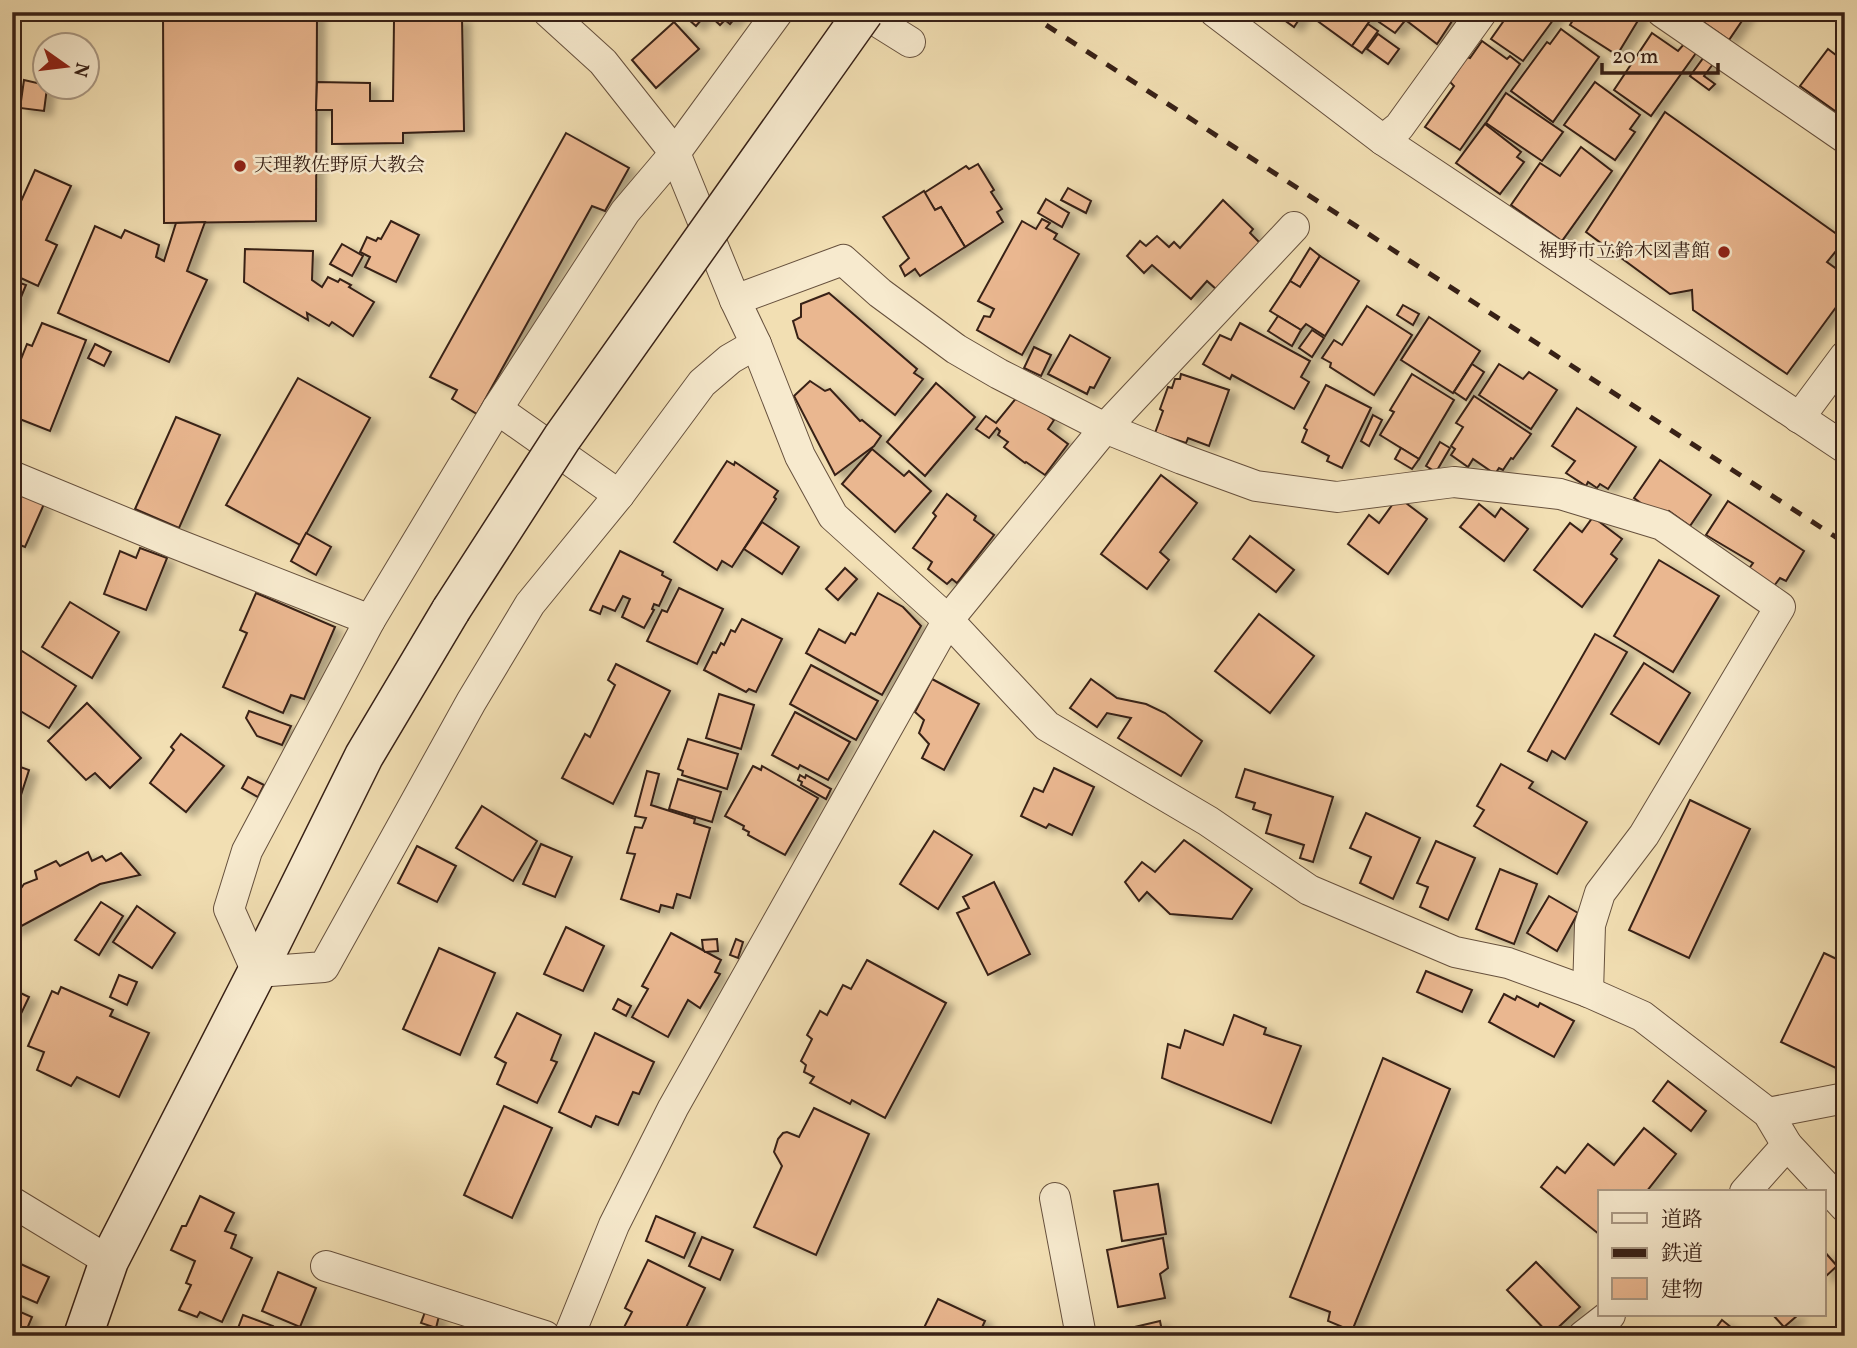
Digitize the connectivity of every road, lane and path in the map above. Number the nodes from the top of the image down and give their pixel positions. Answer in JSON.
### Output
{"nodes":[{"id":1,"x":548,"y":12,"type":"edge"},
{"id":2,"x":778,"y":12,"type":"edge"},
{"id":3,"x":863,"y":12,"type":"edge"},
{"id":4,"x":1215,"y":12,"type":"edge"},
{"id":5,"x":1482,"y":12,"type":"edge"},
{"id":6,"x":1662,"y":12,"type":"edge"},
{"id":7,"x":910,"y":42,"type":"dead end"},
{"id":8,"x":1845,"y":138,"type":"edge"},
{"id":9,"x":1384,"y":141,"type":"junction"},
{"id":10,"x":675,"y":153,"type":"junction"},
{"id":11,"x":1294,"y":227,"type":"dead end"},
{"id":12,"x":735,"y":300,"type":"junction"},
{"id":13,"x":756,"y":344,"type":"junction"},
{"id":14,"x":1845,"y":356,"type":"edge"},
{"id":15,"x":497,"y":409,"type":"junction"},
{"id":16,"x":1799,"y":418,"type":"junction"},
{"id":17,"x":1105,"y":428,"type":"junction"},
{"id":18,"x":1845,"y":448,"type":"edge"},
{"id":19,"x":12,"y":476,"type":"edge"},
{"id":20,"x":619,"y":495,"type":"junction"},
{"id":21,"x":370,"y":620,"type":"junction"},
{"id":22,"x":948,"y":620,"type":"junction"},
{"id":23,"x":257,"y":972,"type":"junction"},
{"id":24,"x":1588,"y":992,"type":"junction"},
{"id":25,"x":1845,"y":1098,"type":"edge"},
{"id":26,"x":1768,"y":1113,"type":"junction"},
{"id":27,"x":1787,"y":1145,"type":"junction"},
{"id":28,"x":1747,"y":1190,"type":"edge"},
{"id":29,"x":1055,"y":1198,"type":"dead end"},
{"id":30,"x":12,"y":1202,"type":"edge"},
{"id":31,"x":1845,"y":1207,"type":"edge"},
{"id":32,"x":109,"y":1261,"type":"junction"},
{"id":33,"x":327,"y":1265,"type":"dead end"},
{"id":34,"x":1610,"y":1316,"type":"edge"},
{"id":35,"x":83,"y":1336,"type":"edge"},
{"id":36,"x":545,"y":1336,"type":"edge"},
{"id":37,"x":569,"y":1336,"type":"edge"},
{"id":38,"x":1082,"y":1336,"type":"edge"},
{"id":39,"x":1583,"y":1336,"type":"edge"}],
"edges":[{"from":1,"to":10,"type":"street"},
{"from":2,"to":10,"type":"street"},
{"from":3,"to":7,"type":"street"},
{"from":3,"to":23,"type":"street","bridge":true},
{"from":4,"to":9,"type":"street"},
{"from":5,"to":9,"type":"street"},
{"from":6,"to":8,"type":"street"},
{"from":9,"to":16,"type":"street"},
{"from":10,"to":12,"type":"street"},
{"from":10,"to":15,"type":"street"},
{"from":11,"to":17,"type":"street"},
{"from":12,"to":13,"type":"street"},
{"from":12,"to":17,"type":"street"},
{"from":13,"to":20,"type":"street"},
{"from":13,"to":22,"type":"street"},
{"from":14,"to":16,"type":"street"},
{"from":15,"to":20,"type":"street"},
{"from":15,"to":21,"type":"street"},
{"from":16,"to":18,"type":"street"},
{"from":17,"to":22,"type":"street"},
{"from":17,"to":24,"type":"street"},
{"from":19,"to":21,"type":"street"},
{"from":20,"to":23,"type":"street"},
{"from":21,"to":23,"type":"street"},
{"from":22,"to":24,"type":"street"},
{"from":22,"to":37,"type":"street"},
{"from":23,"to":32,"type":"street"},
{"from":24,"to":26,"type":"street"},
{"from":25,"to":26,"type":"street"},
{"from":26,"to":27,"type":"street"},
{"from":27,"to":28,"type":"street"},
{"from":27,"to":31,"type":"street"},
{"from":29,"to":38,"type":"street"},
{"from":30,"to":32,"type":"street"},
{"from":32,"to":35,"type":"street"},
{"from":33,"to":36,"type":"street"},
{"from":34,"to":39,"type":"street"}]}
